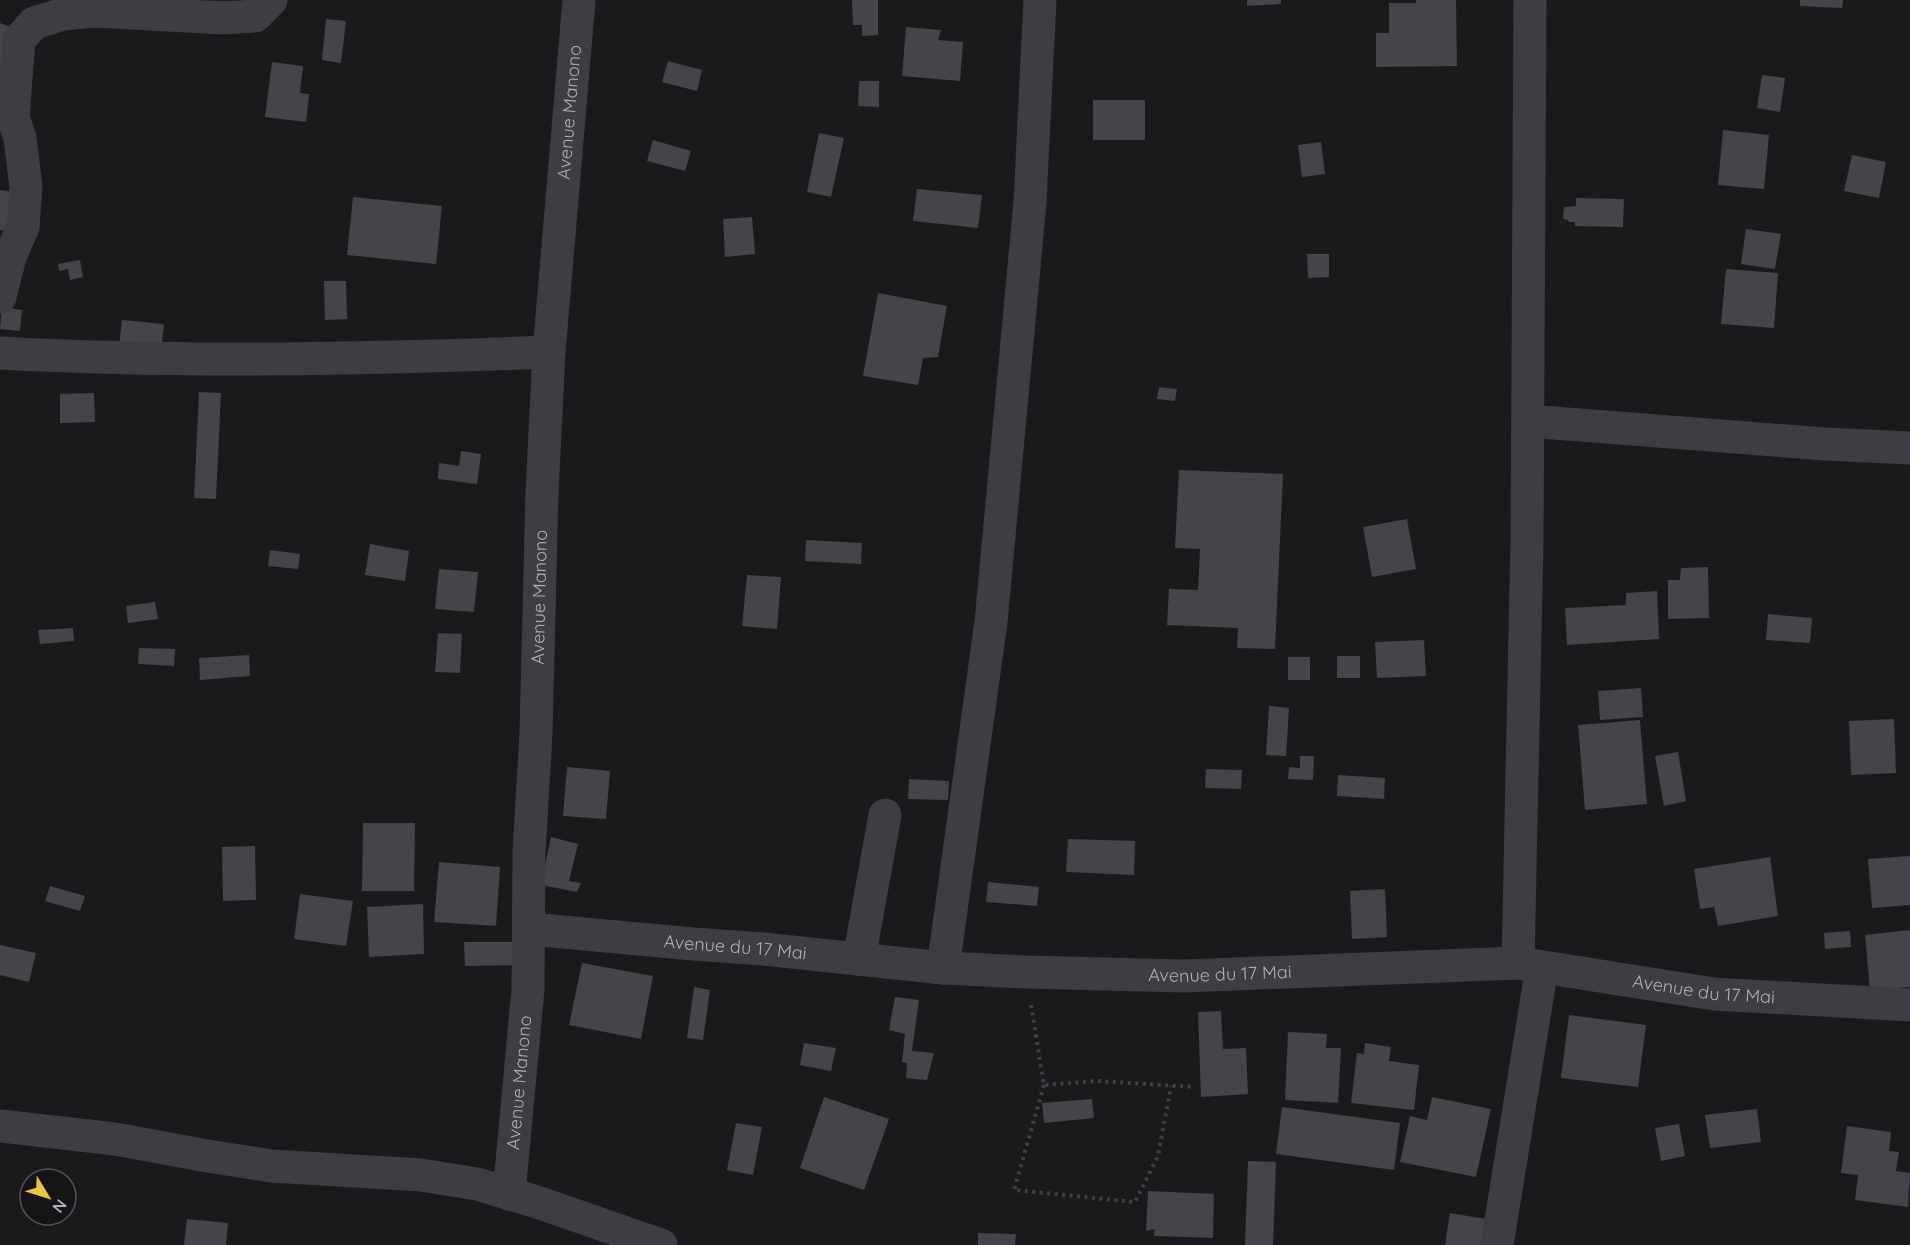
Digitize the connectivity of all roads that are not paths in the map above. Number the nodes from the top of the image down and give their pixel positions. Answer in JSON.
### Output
{"nodes":[{"id":1,"x":271,"y":0,"type":"edge"},
{"id":2,"x":579,"y":0,"type":"edge"},
{"id":3,"x":1040,"y":0,"type":"edge"},
{"id":4,"x":1530,"y":0,"type":"edge"},
{"id":5,"x":0,"y":297,"type":"edge"},
{"id":6,"x":549,"y":352,"type":"junction"},
{"id":7,"x":0,"y":353,"type":"edge"},
{"id":8,"x":1528,"y":421,"type":"junction"},
{"id":9,"x":1910,"y":448,"type":"edge"},
{"id":10,"x":885,"y":815,"type":"dead end"},
{"id":11,"x":530,"y":929,"type":"junction"},
{"id":12,"x":859,"y":959,"type":"junction"},
{"id":13,"x":1530,"y":965,"type":"junction"},
{"id":14,"x":944,"y":968,"type":"junction"},
{"id":15,"x":1910,"y":1005,"type":"edge"},
{"id":16,"x":0,"y":1126,"type":"edge"},
{"id":17,"x":509,"y":1194,"type":"junction"},
{"id":18,"x":661,"y":1245,"type":"edge"},
{"id":19,"x":1497,"y":1245,"type":"edge"}],
"edges":[{"from":1,"to":5,"type":"street"},
{"from":2,"to":6,"type":"street","name":"Avenue Manono"},
{"from":3,"to":14,"type":"street"},
{"from":4,"to":8,"type":"street"},
{"from":6,"to":7,"type":"street"},
{"from":6,"to":11,"type":"street","name":"Avenue Manono"},
{"from":8,"to":9,"type":"street"},
{"from":8,"to":13,"type":"street"},
{"from":10,"to":12,"type":"street"},
{"from":11,"to":12,"type":"street","name":"Avenue du 17 Mai"},
{"from":11,"to":17,"type":"street","name":"Avenue Manono"},
{"from":12,"to":14,"type":"street","name":"Avenue du 17 Mai"},
{"from":13,"to":14,"type":"street","name":"Avenue du 17 Mai"},
{"from":13,"to":15,"type":"street","name":"Avenue du 17 Mai"},
{"from":13,"to":19,"type":"street"},
{"from":16,"to":17,"type":"street"},
{"from":17,"to":18,"type":"street"}]}
